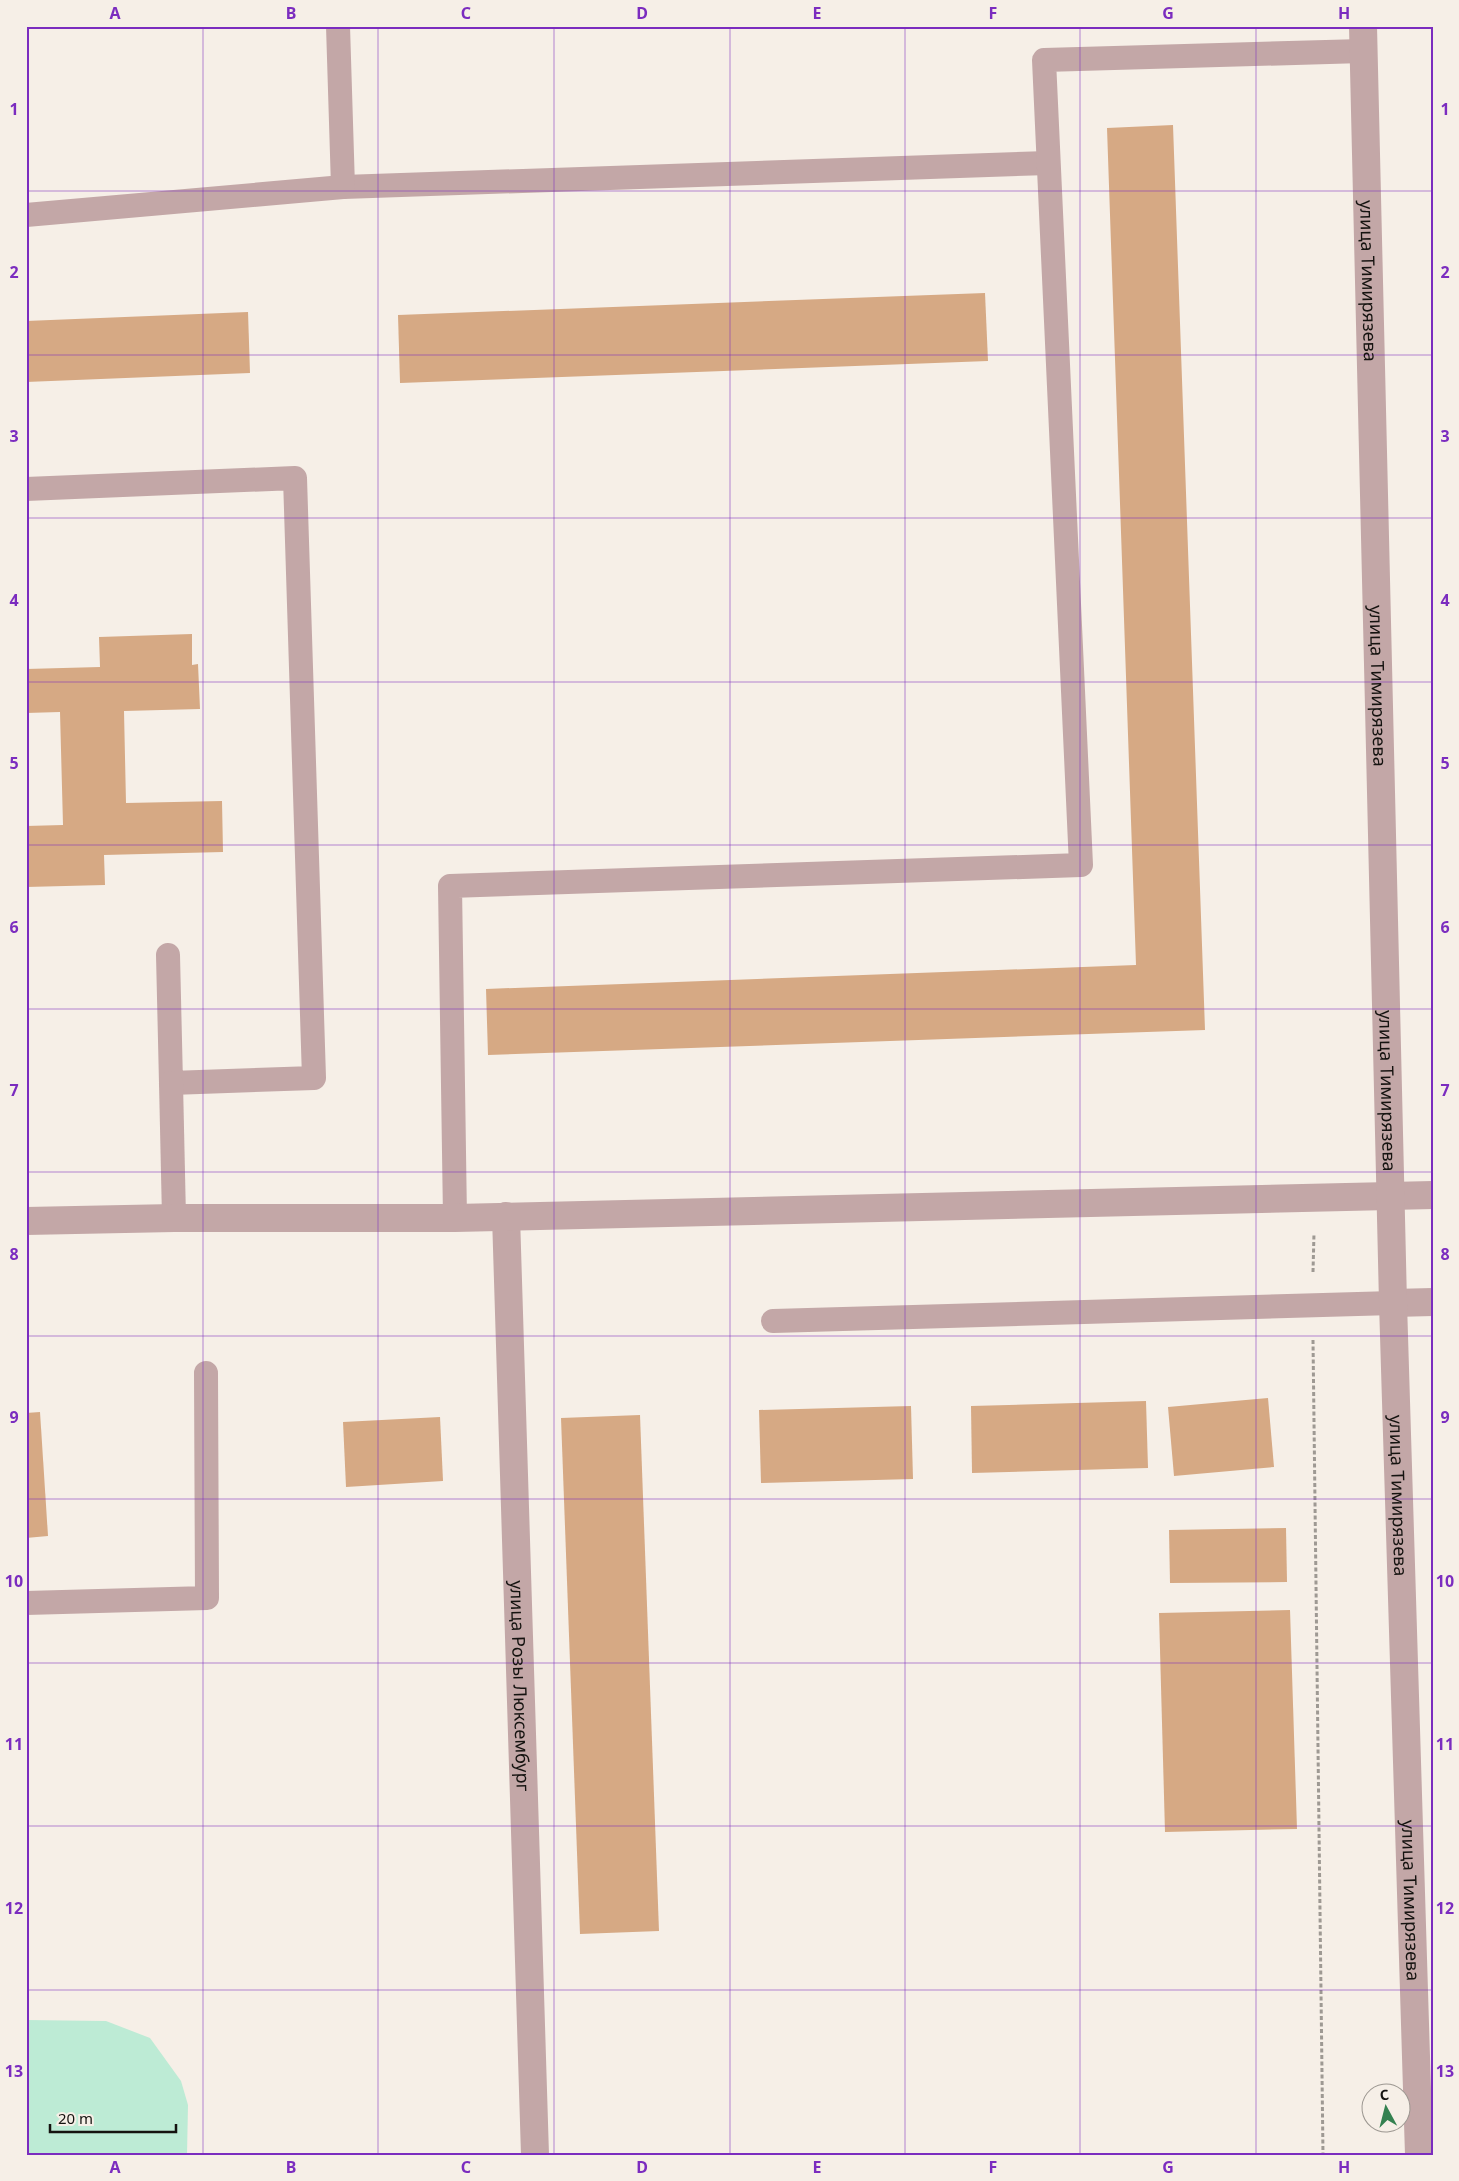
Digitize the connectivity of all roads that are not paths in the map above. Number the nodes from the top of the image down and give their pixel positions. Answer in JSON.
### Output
{"nodes":[{"id":1,"x":338,"y":26,"type":"edge"},
{"id":2,"x":1363,"y":39,"type":"edge"},
{"id":3,"x":1048,"y":163,"type":"junction"},
{"id":4,"x":343,"y":187,"type":"junction"},
{"id":5,"x":26,"y":215,"type":"edge"},
{"id":6,"x":26,"y":489,"type":"edge"},
{"id":7,"x":168,"y":955,"type":"dead end"},
{"id":8,"x":171,"y":1083,"type":"junction"},
{"id":9,"x":1433,"y":1195,"type":"edge"},
{"id":10,"x":1392,"y":1196,"type":"junction"},
{"id":11,"x":506,"y":1216,"type":"junction"},
{"id":12,"x":174,"y":1218,"type":"junction"},
{"id":13,"x":455,"y":1218,"type":"junction"},
{"id":14,"x":26,"y":1221,"type":"edge"},
{"id":15,"x":1433,"y":1302,"type":"edge"},
{"id":16,"x":1393,"y":1303,"type":"junction"},
{"id":17,"x":773,"y":1321,"type":"dead end"},
{"id":18,"x":206,"y":1373,"type":"dead end"},
{"id":19,"x":26,"y":1603,"type":"edge"},
{"id":20,"x":535,"y":2155,"type":"edge"},
{"id":21,"x":1419,"y":2155,"type":"edge"}],
"edges":[{"from":1,"to":4,"type":"lane"},
{"from":2,"to":3,"type":"lane"},
{"from":2,"to":10,"type":"street","name":"улица Тимирязева"},
{"from":3,"to":4,"type":"lane"},
{"from":3,"to":13,"type":"lane"},
{"from":4,"to":5,"type":"lane"},
{"from":6,"to":8,"type":"lane"},
{"from":7,"to":8,"type":"lane"},
{"from":8,"to":12,"type":"lane"},
{"from":9,"to":10,"type":"street"},
{"from":10,"to":11,"type":"street"},
{"from":10,"to":16,"type":"street","name":"улица Тимирязева"},
{"from":11,"to":13,"type":"street"},
{"from":11,"to":20,"type":"street","name":"улица Розы Люксембург"},
{"from":12,"to":13,"type":"street"},
{"from":12,"to":14,"type":"street"},
{"from":15,"to":16,"type":"street"},
{"from":16,"to":17,"type":"lane"},
{"from":16,"to":21,"type":"street","name":"улица Тимирязева"},
{"from":18,"to":19,"type":"lane"}]}
